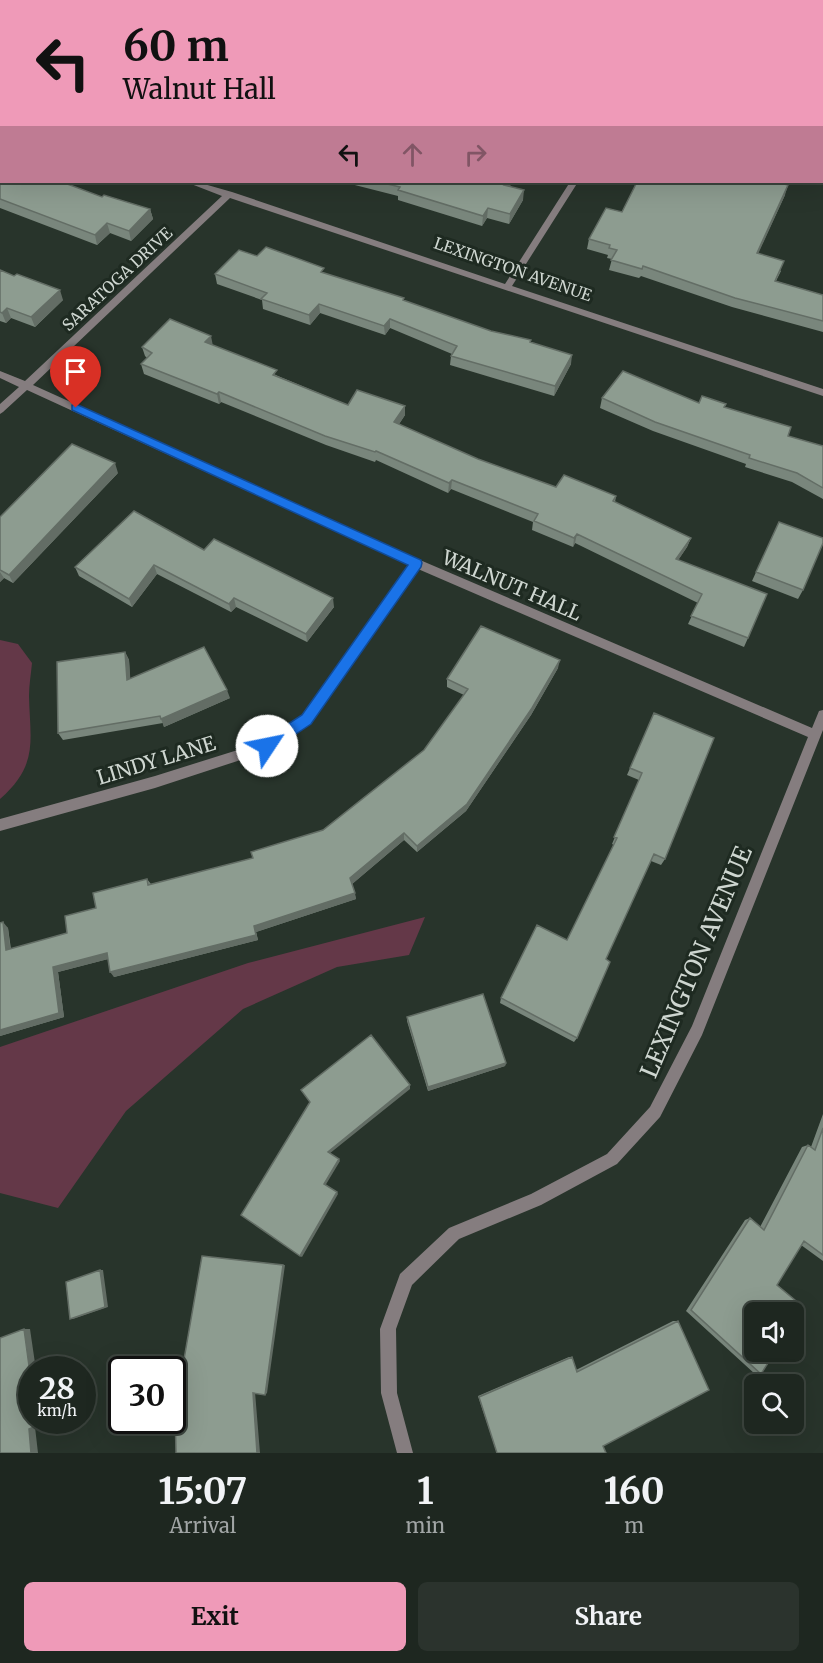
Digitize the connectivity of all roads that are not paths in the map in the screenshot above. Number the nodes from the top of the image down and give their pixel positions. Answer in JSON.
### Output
{"nodes":[{"id":1,"x":193,"y":183,"type":"edge"},
{"id":2,"x":573,"y":183,"type":"edge"},
{"id":3,"x":229,"y":194,"type":"junction"},
{"id":4,"x":508,"y":286,"type":"junction"},
{"id":5,"x":0,"y":374,"type":"edge"},
{"id":6,"x":27,"y":385,"type":"junction"},
{"id":7,"x":823,"y":393,"type":"edge"},
{"id":8,"x":0,"y":410,"type":"edge"},
{"id":9,"x":416,"y":563,"type":"junction"},
{"id":10,"x":823,"y":715,"type":"edge"},
{"id":11,"x":814,"y":734,"type":"junction"},
{"id":12,"x":0,"y":825,"type":"edge"},
{"id":13,"x":405,"y":1453,"type":"edge"}],
"edges":[{"from":1,"to":3,"type":"street","name":"LEXINGTON AVENUE"},
{"from":2,"to":4,"type":"street"},
{"from":3,"to":4,"type":"street","name":"LEXINGTON AVENUE"},
{"from":3,"to":6,"type":"street","name":"SARATOGA DRIVE"},
{"from":4,"to":7,"type":"street","name":"LEXINGTON AVENUE"},
{"from":5,"to":6,"type":"street","name":"WALNUT HALL"},
{"from":6,"to":8,"type":"street","name":"SARATOGA DRIVE"},
{"from":6,"to":9,"type":"street","name":"WALNUT HALL"},
{"from":9,"to":11,"type":"street","name":"WALNUT HALL"},
{"from":9,"to":12,"type":"street","name":"LINDY LANE"},
{"from":10,"to":11,"type":"street","name":"LEXINGTON AVENUE"},
{"from":11,"to":13,"type":"street","name":"LEXINGTON AVENUE"}]}
